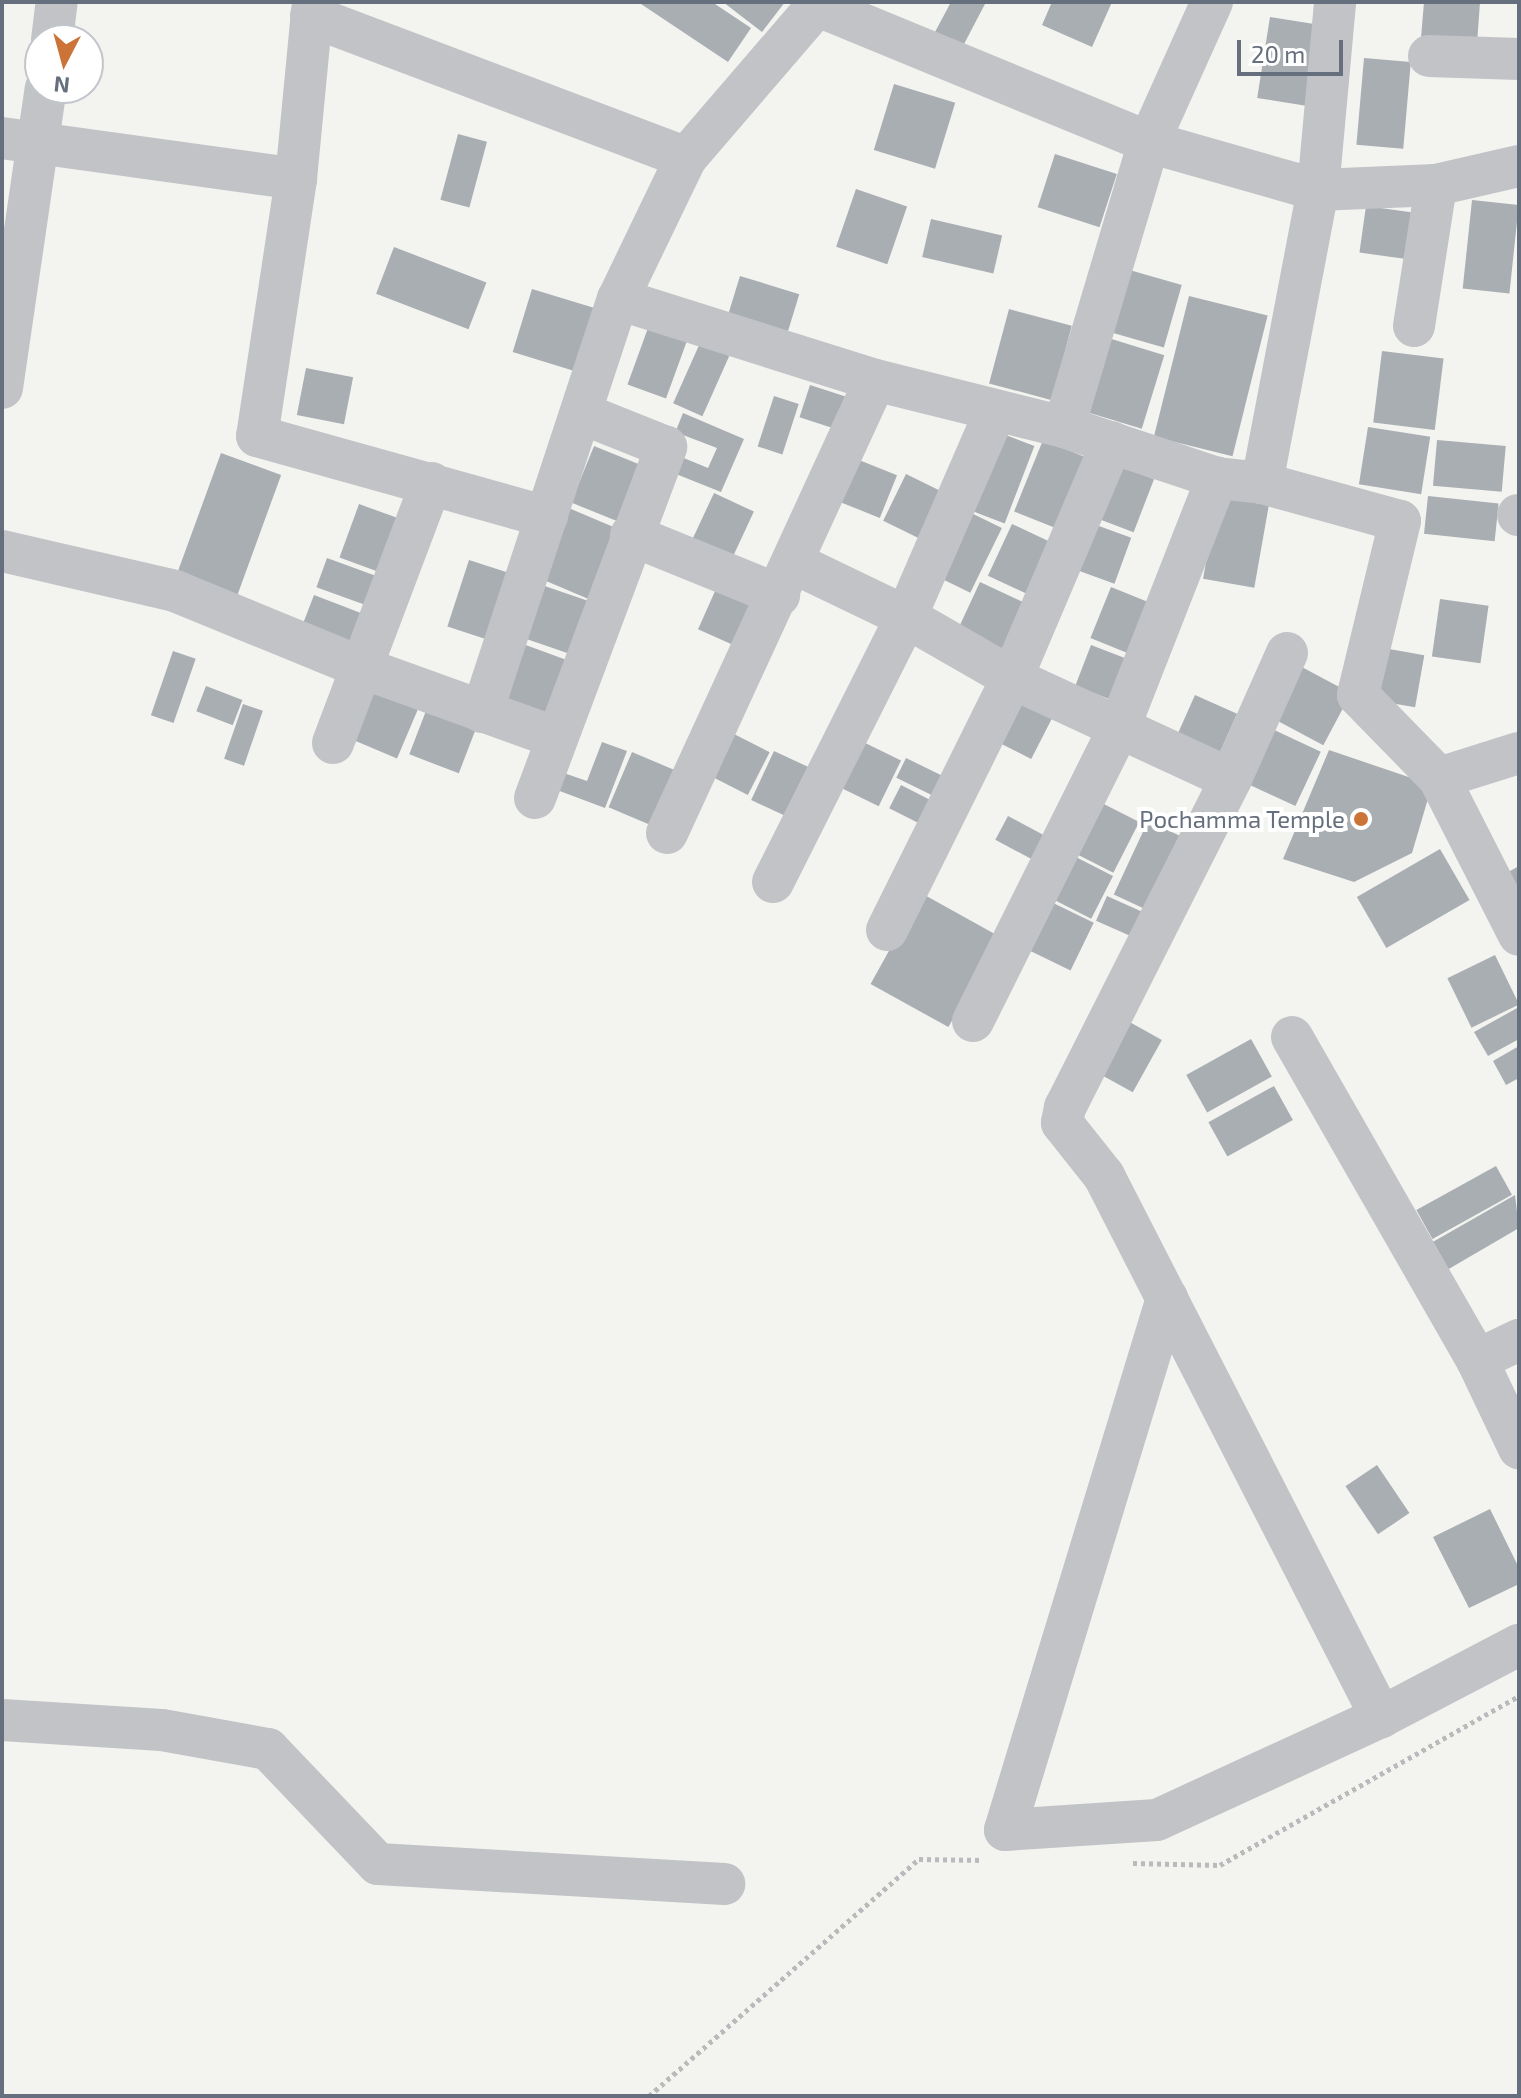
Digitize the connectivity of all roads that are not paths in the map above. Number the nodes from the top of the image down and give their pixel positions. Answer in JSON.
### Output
{"nodes":[{"id":1,"x":57,"y":2,"type":"edge"},
{"id":2,"x":1212,"y":2,"type":"edge"},
{"id":3,"x":1335,"y":2,"type":"edge"},
{"id":4,"x":818,"y":4,"type":"edge"},
{"id":5,"x":312,"y":9,"type":"edge"},
{"id":6,"x":54,"y":24,"type":"edge"},
{"id":7,"x":1429,"y":56,"type":"dead end"},
{"id":8,"x":1519,"y":59,"type":"edge"},
{"id":9,"x":38,"y":104,"type":"edge"},
{"id":10,"x":20,"y":140,"type":"edge"},
{"id":11,"x":1149,"y":142,"type":"junction"},
{"id":12,"x":686,"y":158,"type":"junction"},
{"id":13,"x":1519,"y":166,"type":"edge"},
{"id":14,"x":296,"y":179,"type":"junction"},
{"id":15,"x":1436,"y":185,"type":"junction"},
{"id":16,"x":1318,"y":190,"type":"junction"},
{"id":17,"x":618,"y":299,"type":"junction"},
{"id":18,"x":1414,"y":326,"type":"dead end"},
{"id":19,"x":875,"y":380,"type":"junction"},
{"id":20,"x":2,"y":388,"type":"edge"},
{"id":21,"x":995,"y":412,"type":"junction"},
{"id":22,"x":583,"y":414,"type":"junction"},
{"id":23,"x":1064,"y":427,"type":"junction"},
{"id":24,"x":1112,"y":442,"type":"junction"},
{"id":25,"x":1217,"y":478,"type":"junction"},
{"id":26,"x":431,"y":483,"type":"junction"},
{"id":27,"x":1262,"y":483,"type":"junction"},
{"id":28,"x":547,"y":517,"type":"junction"},
{"id":29,"x":631,"y":535,"type":"junction"},
{"id":30,"x":2,"y":551,"type":"edge"},
{"id":31,"x":786,"y":579,"type":"junction"},
{"id":32,"x":906,"y":617,"type":"junction"},
{"id":33,"x":1287,"y":653,"type":"dead end"},
{"id":34,"x":360,"y":667,"type":"junction"},
{"id":35,"x":1012,"y":678,"type":"junction"},
{"id":36,"x":482,"y":712,"type":"junction"},
{"id":37,"x":1119,"y":728,"type":"junction"},
{"id":38,"x":557,"y":738,"type":"junction"},
{"id":39,"x":333,"y":743,"type":"dead end"},
{"id":40,"x":1519,"y":753,"type":"edge"},
{"id":41,"x":1439,"y":778,"type":"junction"},
{"id":42,"x":1231,"y":779,"type":"junction"},
{"id":43,"x":535,"y":798,"type":"dead end"},
{"id":44,"x":667,"y":833,"type":"dead end"},
{"id":45,"x":773,"y":882,"type":"dead end"},
{"id":46,"x":887,"y":930,"type":"dead end"},
{"id":47,"x":1519,"y":935,"type":"edge"},
{"id":48,"x":973,"y":1021,"type":"dead end"},
{"id":49,"x":1292,"y":1037,"type":"dead end"},
{"id":50,"x":1167,"y":1298,"type":"junction"},
{"id":51,"x":1519,"y":1340,"type":"edge"},
{"id":52,"x":1477,"y":1360,"type":"junction"},
{"id":53,"x":1519,"y":1448,"type":"edge"},
{"id":54,"x":1519,"y":1645,"type":"edge"},
{"id":55,"x":1381,"y":1717,"type":"junction"},
{"id":56,"x":2,"y":1720,"type":"edge"},
{"id":57,"x":724,"y":1884,"type":"dead end"}],
"edges":[{"from":1,"to":6,"type":"street"},
{"from":2,"to":11,"type":"street"},
{"from":3,"to":16,"type":"street"},
{"from":4,"to":11,"type":"street"},
{"from":4,"to":12,"type":"street"},
{"from":5,"to":12,"type":"street"},
{"from":5,"to":14,"type":"street"},
{"from":7,"to":8,"type":"street"},
{"from":9,"to":10,"type":"street"},
{"from":10,"to":14,"type":"street"},
{"from":10,"to":20,"type":"street"},
{"from":11,"to":16,"type":"street"},
{"from":11,"to":23,"type":"street"},
{"from":12,"to":17,"type":"street"},
{"from":13,"to":15,"type":"street"},
{"from":14,"to":26,"type":"street"},
{"from":15,"to":16,"type":"street"},
{"from":15,"to":18,"type":"street"},
{"from":16,"to":27,"type":"street"},
{"from":17,"to":19,"type":"street"},
{"from":17,"to":22,"type":"street"},
{"from":19,"to":21,"type":"street"},
{"from":19,"to":31,"type":"street"},
{"from":21,"to":23,"type":"street"},
{"from":21,"to":32,"type":"street"},
{"from":22,"to":28,"type":"street"},
{"from":22,"to":29,"type":"street"},
{"from":23,"to":24,"type":"street"},
{"from":24,"to":25,"type":"street"},
{"from":24,"to":35,"type":"street"},
{"from":25,"to":27,"type":"street"},
{"from":25,"to":37,"type":"street"},
{"from":26,"to":28,"type":"street"},
{"from":26,"to":34,"type":"street"},
{"from":27,"to":41,"type":"street"},
{"from":28,"to":36,"type":"street"},
{"from":29,"to":31,"type":"street"},
{"from":29,"to":38,"type":"street"},
{"from":30,"to":34,"type":"street"},
{"from":31,"to":32,"type":"street"},
{"from":31,"to":44,"type":"street"},
{"from":32,"to":35,"type":"street"},
{"from":32,"to":45,"type":"street"},
{"from":33,"to":42,"type":"street"},
{"from":34,"to":36,"type":"street"},
{"from":34,"to":39,"type":"street"},
{"from":35,"to":37,"type":"street"},
{"from":35,"to":46,"type":"street"},
{"from":36,"to":38,"type":"street"},
{"from":37,"to":42,"type":"street"},
{"from":37,"to":48,"type":"street"},
{"from":38,"to":43,"type":"street"},
{"from":40,"to":41,"type":"street"},
{"from":41,"to":47,"type":"street"},
{"from":42,"to":50,"type":"street"},
{"from":49,"to":52,"type":"street"},
{"from":50,"to":55,"type":"street"},
{"from":50,"to":55,"type":"street"},
{"from":51,"to":52,"type":"street"},
{"from":52,"to":53,"type":"street"},
{"from":54,"to":55,"type":"street"},
{"from":56,"to":57,"type":"street"}]}
